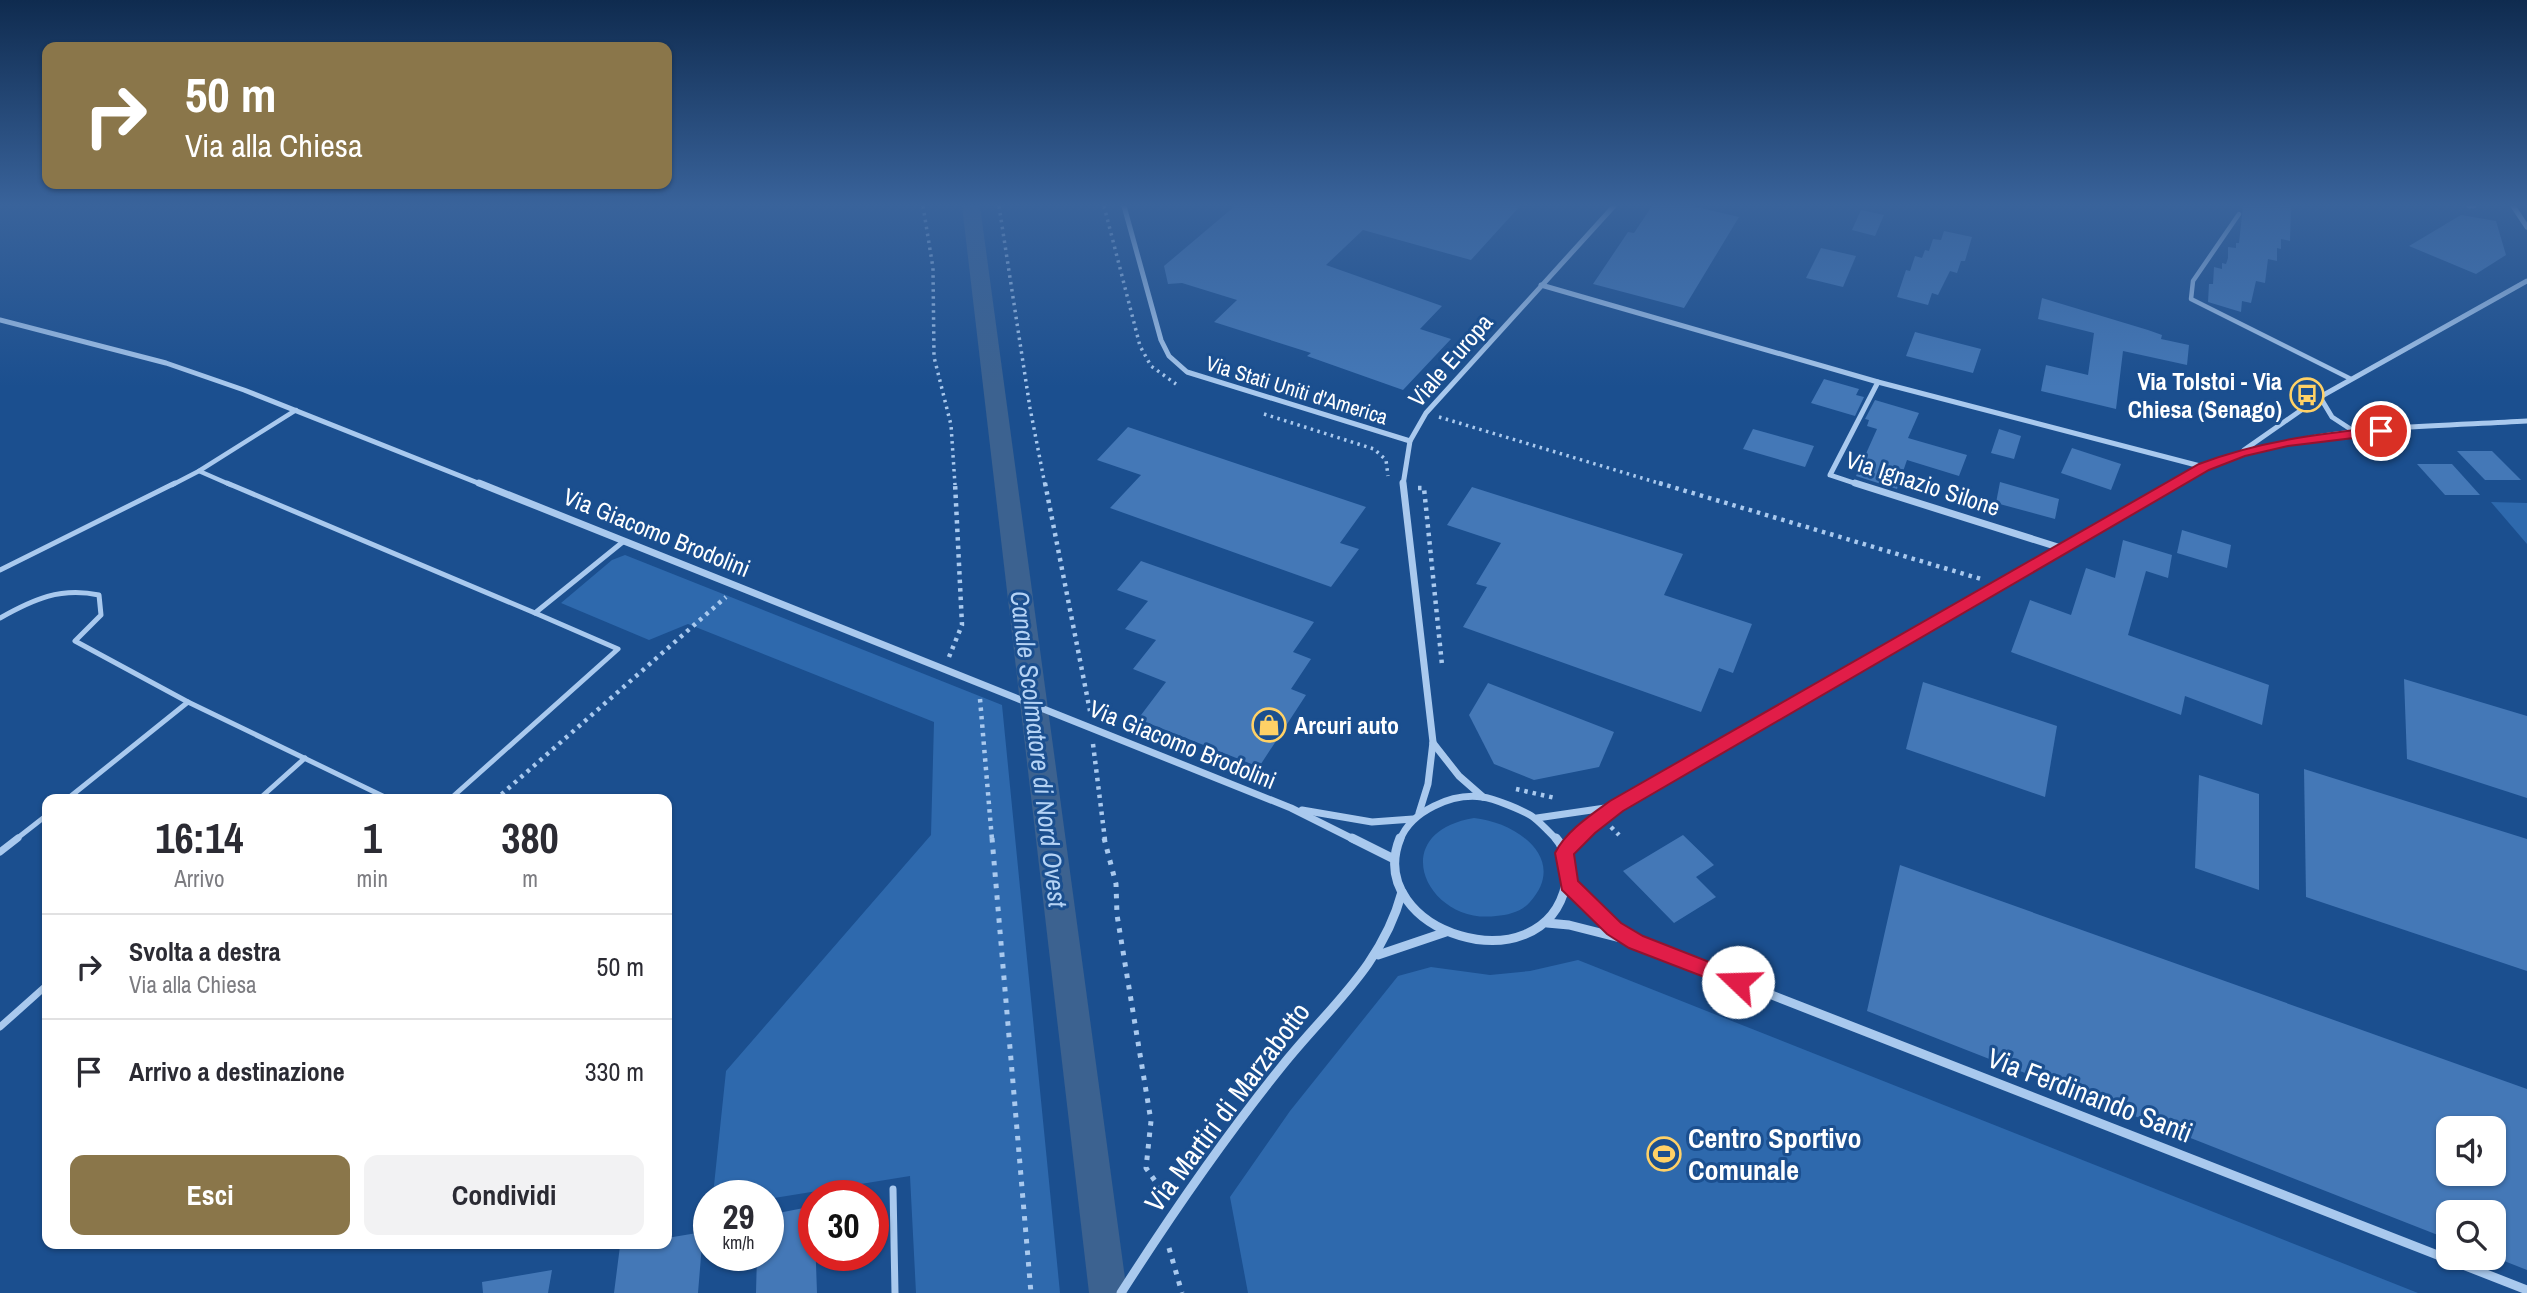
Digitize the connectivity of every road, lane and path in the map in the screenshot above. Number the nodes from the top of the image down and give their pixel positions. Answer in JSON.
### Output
{"nodes":[{"id":1,"x":933,"y":266,"type":"edge"},
{"id":2,"x":1120,"y":266,"type":"edge"},
{"id":3,"x":1141,"y":266,"type":"edge"},
{"id":4,"x":1558,"y":266,"type":"edge"},
{"id":5,"x":2203,"y":266,"type":"edge"},
{"id":6,"x":2527,"y":281,"type":"edge"},
{"id":7,"x":1541,"y":285,"type":"junction"},
{"id":8,"x":2514,"y":286,"type":"junction"},
{"id":9,"x":2527,"y":289,"type":"edge"},
{"id":10,"x":0,"y":320,"type":"edge"},
{"id":11,"x":2351,"y":379,"type":"junction"},
{"id":12,"x":1878,"y":382,"type":"junction"},
{"id":13,"x":1180,"y":386,"type":"dead end"},
{"id":14,"x":2320,"y":397,"type":"junction"},
{"id":15,"x":296,"y":410,"type":"junction"},
{"id":16,"x":1253,"y":411,"type":"dead end"},
{"id":17,"x":1426,"y":413,"type":"junction"},
{"id":18,"x":2527,"y":421,"type":"edge"},
{"id":19,"x":2357,"y":433,"type":"junction"},
{"id":20,"x":1410,"y":441,"type":"junction"},
{"id":21,"x":2241,"y":453,"type":"junction"},
{"id":22,"x":2204,"y":467,"type":"junction"},
{"id":23,"x":199,"y":471,"type":"junction"},
{"id":24,"x":1402,"y":488,"type":"junction"},
{"id":25,"x":626,"y":540,"type":"junction"},
{"id":26,"x":2061,"y":548,"type":"junction"},
{"id":27,"x":0,"y":570,"type":"edge"},
{"id":28,"x":1999,"y":584,"type":"junction"},
{"id":29,"x":738,"y":585,"type":"junction"},
{"id":30,"x":536,"y":613,"type":"junction"},
{"id":31,"x":0,"y":618,"type":"edge"},
{"id":32,"x":1443,"y":665,"type":"dead end"},
{"id":33,"x":944,"y":667,"type":"junction"},
{"id":34,"x":978,"y":681,"type":"junction"},
{"id":35,"x":188,"y":702,"type":"junction"},
{"id":36,"x":1433,"y":742,"type":"junction"},
{"id":37,"x":305,"y":758,"type":"junction"},
{"id":38,"x":1507,"y":785,"type":"dead end"},
{"id":39,"x":1529,"y":793,"type":"dead end"},
{"id":40,"x":73,"y":794,"type":"edge"},
{"id":41,"x":265,"y":794,"type":"edge"},
{"id":42,"x":379,"y":794,"type":"edge"},
{"id":43,"x":456,"y":794,"type":"edge"},
{"id":44,"x":502,"y":794,"type":"edge"},
{"id":45,"x":1483,"y":797,"type":"junction"},
{"id":46,"x":1616,"y":806,"type":"junction"},
{"id":47,"x":1291,"y":808,"type":"junction"},
{"id":48,"x":1416,"y":816,"type":"junction"},
{"id":49,"x":1537,"y":818,"type":"junction"},
{"id":50,"x":42,"y":819,"type":"edge"},
{"id":51,"x":1610,"y":826,"type":"dead end"},
{"id":52,"x":1619,"y":835,"type":"dead end"},
{"id":53,"x":0,"y":852,"type":"edge"},
{"id":54,"x":1564,"y":853,"type":"junction"},
{"id":55,"x":1394,"y":859,"type":"junction"},
{"id":56,"x":1569,"y":884,"type":"junction"},
{"id":57,"x":1402,"y":892,"type":"junction"},
{"id":58,"x":1547,"y":923,"type":"junction"},
{"id":59,"x":1447,"y":932,"type":"junction"},
{"id":60,"x":1636,"y":942,"type":"junction"},
{"id":61,"x":1377,"y":956,"type":"junction"},
{"id":62,"x":42,"y":989,"type":"edge"},
{"id":63,"x":0,"y":1027,"type":"edge"},
{"id":64,"x":893,"y":1189,"type":"dead end"},
{"id":65,"x":1163,"y":1227,"type":"junction"},
{"id":66,"x":2527,"y":1290,"type":"edge"},
{"id":67,"x":895,"y":1293,"type":"edge"},
{"id":68,"x":1031,"y":1293,"type":"edge"},
{"id":69,"x":1121,"y":1293,"type":"edge"},
{"id":70,"x":1182,"y":1293,"type":"edge"}],
"edges":[{"from":1,"to":33,"type":"path"},
{"from":2,"to":13,"type":"path"},
{"from":3,"to":20,"type":"street","name":"Via Stati Uniti d'America"},
{"from":4,"to":7,"type":"street","name":"Viale Europa"},
{"from":5,"to":11,"type":"lane"},
{"from":6,"to":8,"type":"street"},
{"from":7,"to":12,"type":"street"},
{"from":7,"to":17,"type":"street","name":"Viale Europa"},
{"from":8,"to":9,"type":"street"},
{"from":8,"to":11,"type":"street"},
{"from":10,"to":15,"type":"street","name":"Via Giacomo Brodolini"},
{"from":11,"to":14,"type":"street"},
{"from":12,"to":22,"type":"street"},
{"from":12,"to":26,"type":"street","name":"Via Ignazio Silone"},
{"from":14,"to":19,"type":"street"},
{"from":14,"to":21,"type":"street"},
{"from":15,"to":23,"type":"lane"},
{"from":15,"to":25,"type":"street","name":"Via Giacomo Brodolini"},
{"from":16,"to":24,"type":"path"},
{"from":17,"to":20,"type":"street","name":"Viale Europa"},
{"from":17,"to":28,"type":"path"},
{"from":18,"to":19,"type":"street"},
{"from":19,"to":21,"type":"street"},
{"from":20,"to":24,"type":"street","name":"Viale Europa"},
{"from":21,"to":22,"type":"street"},
{"from":22,"to":26,"type":"street"},
{"from":23,"to":27,"type":"lane"},
{"from":23,"to":30,"type":"lane"},
{"from":24,"to":32,"type":"path"},
{"from":24,"to":36,"type":"street","name":"Viale Europa"},
{"from":25,"to":29,"type":"street","name":"Via Giacomo Brodolini"},
{"from":25,"to":30,"type":"lane"},
{"from":26,"to":28,"type":"street"},
{"from":28,"to":46,"type":"street"},
{"from":29,"to":33,"type":"street","name":"Via Giacomo Brodolini"},
{"from":29,"to":44,"type":"path"},
{"from":30,"to":43,"type":"lane"},
{"from":31,"to":35,"type":"lane"},
{"from":33,"to":34,"type":"street","name":"Via Giacomo Brodolini"},
{"from":34,"to":47,"type":"street","name":"Via Giacomo Brodolini"},
{"from":34,"to":68,"type":"path"},
{"from":35,"to":37,"type":"lane"},
{"from":35,"to":40,"type":"lane"},
{"from":36,"to":45,"type":"street"},
{"from":36,"to":48,"type":"street","name":"Viale Europa"},
{"from":37,"to":41,"type":"lane"},
{"from":37,"to":42,"type":"lane"},
{"from":38,"to":39,"type":"path"},
{"from":45,"to":48,"type":"street"},
{"from":45,"to":49,"type":"street"},
{"from":46,"to":49,"type":"street"},
{"from":46,"to":54,"type":"street"},
{"from":47,"to":48,"type":"street","name":"Via Giacomo Brodolini"},
{"from":47,"to":55,"type":"street","name":"Via Giacomo Brodolini"},
{"from":48,"to":55,"type":"street"},
{"from":49,"to":54,"type":"street"},
{"from":50,"to":53,"type":"lane"},
{"from":51,"to":52,"type":"path"},
{"from":54,"to":56,"type":"street"},
{"from":55,"to":57,"type":"street"},
{"from":56,"to":58,"type":"street"},
{"from":56,"to":60,"type":"street","name":"Via Ferdinando Santi"},
{"from":57,"to":59,"type":"street"},
{"from":57,"to":61,"type":"street","name":"Via Martiri di Marzabotto"},
{"from":58,"to":59,"type":"street"},
{"from":58,"to":60,"type":"street","name":"Via Ferdinando Santi"},
{"from":59,"to":61,"type":"street","name":"Via Martiri di Marzabotto"},
{"from":60,"to":66,"type":"street","name":"Via Ferdinando Santi"},
{"from":61,"to":65,"type":"street","name":"Via Martiri di Marzabotto"},
{"from":62,"to":63,"type":"lane"},
{"from":64,"to":67,"type":"lane"},
{"from":65,"to":69,"type":"street","name":"Via Martiri di Marzabotto"},
{"from":65,"to":70,"type":"path"}]}
